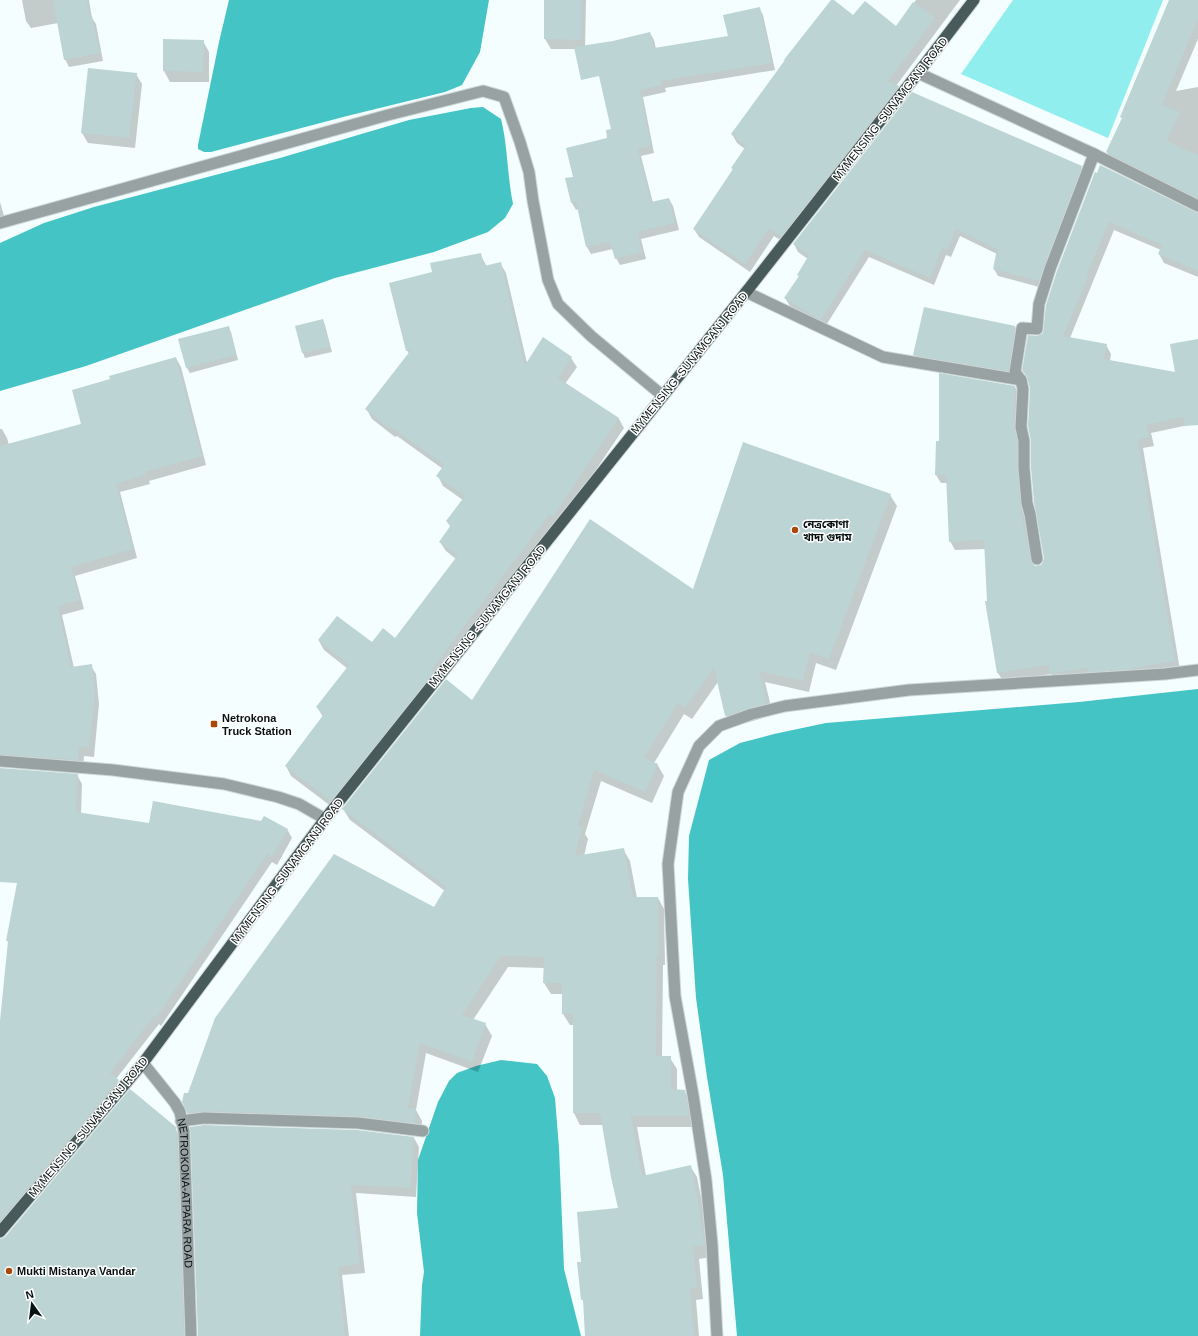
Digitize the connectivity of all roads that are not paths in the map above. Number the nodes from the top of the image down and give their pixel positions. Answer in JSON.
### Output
{"nodes":[{"id":1,"x":974,"y":0,"type":"edge"},
{"id":2,"x":918,"y":73,"type":"junction"},
{"id":3,"x":1094,"y":154,"type":"junction"},
{"id":4,"x":1198,"y":206,"type":"edge"},
{"id":5,"x":0,"y":223,"type":"edge"},
{"id":6,"x":746,"y":292,"type":"junction"},
{"id":7,"x":1021,"y":380,"type":"junction"},
{"id":8,"x":663,"y":396,"type":"junction"},
{"id":9,"x":1036,"y":559,"type":"dead end"},
{"id":10,"x":1198,"y":670,"type":"edge"},
{"id":11,"x":0,"y":761,"type":"edge"},
{"id":12,"x":325,"y":819,"type":"junction"},
{"id":13,"x":143,"y":1063,"type":"junction"},
{"id":14,"x":181,"y":1121,"type":"junction"},
{"id":15,"x":423,"y":1131,"type":"dead end"},
{"id":16,"x":0,"y":1232,"type":"edge"},
{"id":17,"x":191,"y":1336,"type":"edge"},
{"id":18,"x":717,"y":1336,"type":"edge"}],
"edges":[{"from":1,"to":2,"type":"main road","name":"MYMENSING -SUNAMGANJ ROAD"},
{"from":2,"to":3,"type":"street"},
{"from":2,"to":6,"type":"main road","name":"MYMENSING -SUNAMGANJ ROAD"},
{"from":3,"to":4,"type":"street"},
{"from":3,"to":7,"type":"street"},
{"from":5,"to":8,"type":"street"},
{"from":6,"to":7,"type":"street"},
{"from":6,"to":8,"type":"main road","name":"MYMENSING -SUNAMGANJ ROAD"},
{"from":7,"to":9,"type":"street"},
{"from":8,"to":12,"type":"main road","name":"MYMENSING -SUNAMGANJ ROAD"},
{"from":10,"to":18,"type":"street"},
{"from":11,"to":12,"type":"street"},
{"from":12,"to":13,"type":"main road","name":"MYMENSING -SUNAMGANJ ROAD"},
{"from":13,"to":14,"type":"street","name":"NETROKONA-ATPARA ROAD"},
{"from":13,"to":16,"type":"main road","name":"MYMENSING -SUNAMGANJ ROAD"},
{"from":14,"to":15,"type":"street"},
{"from":14,"to":17,"type":"street","name":"NETROKONA-ATPARA ROAD"}]}
